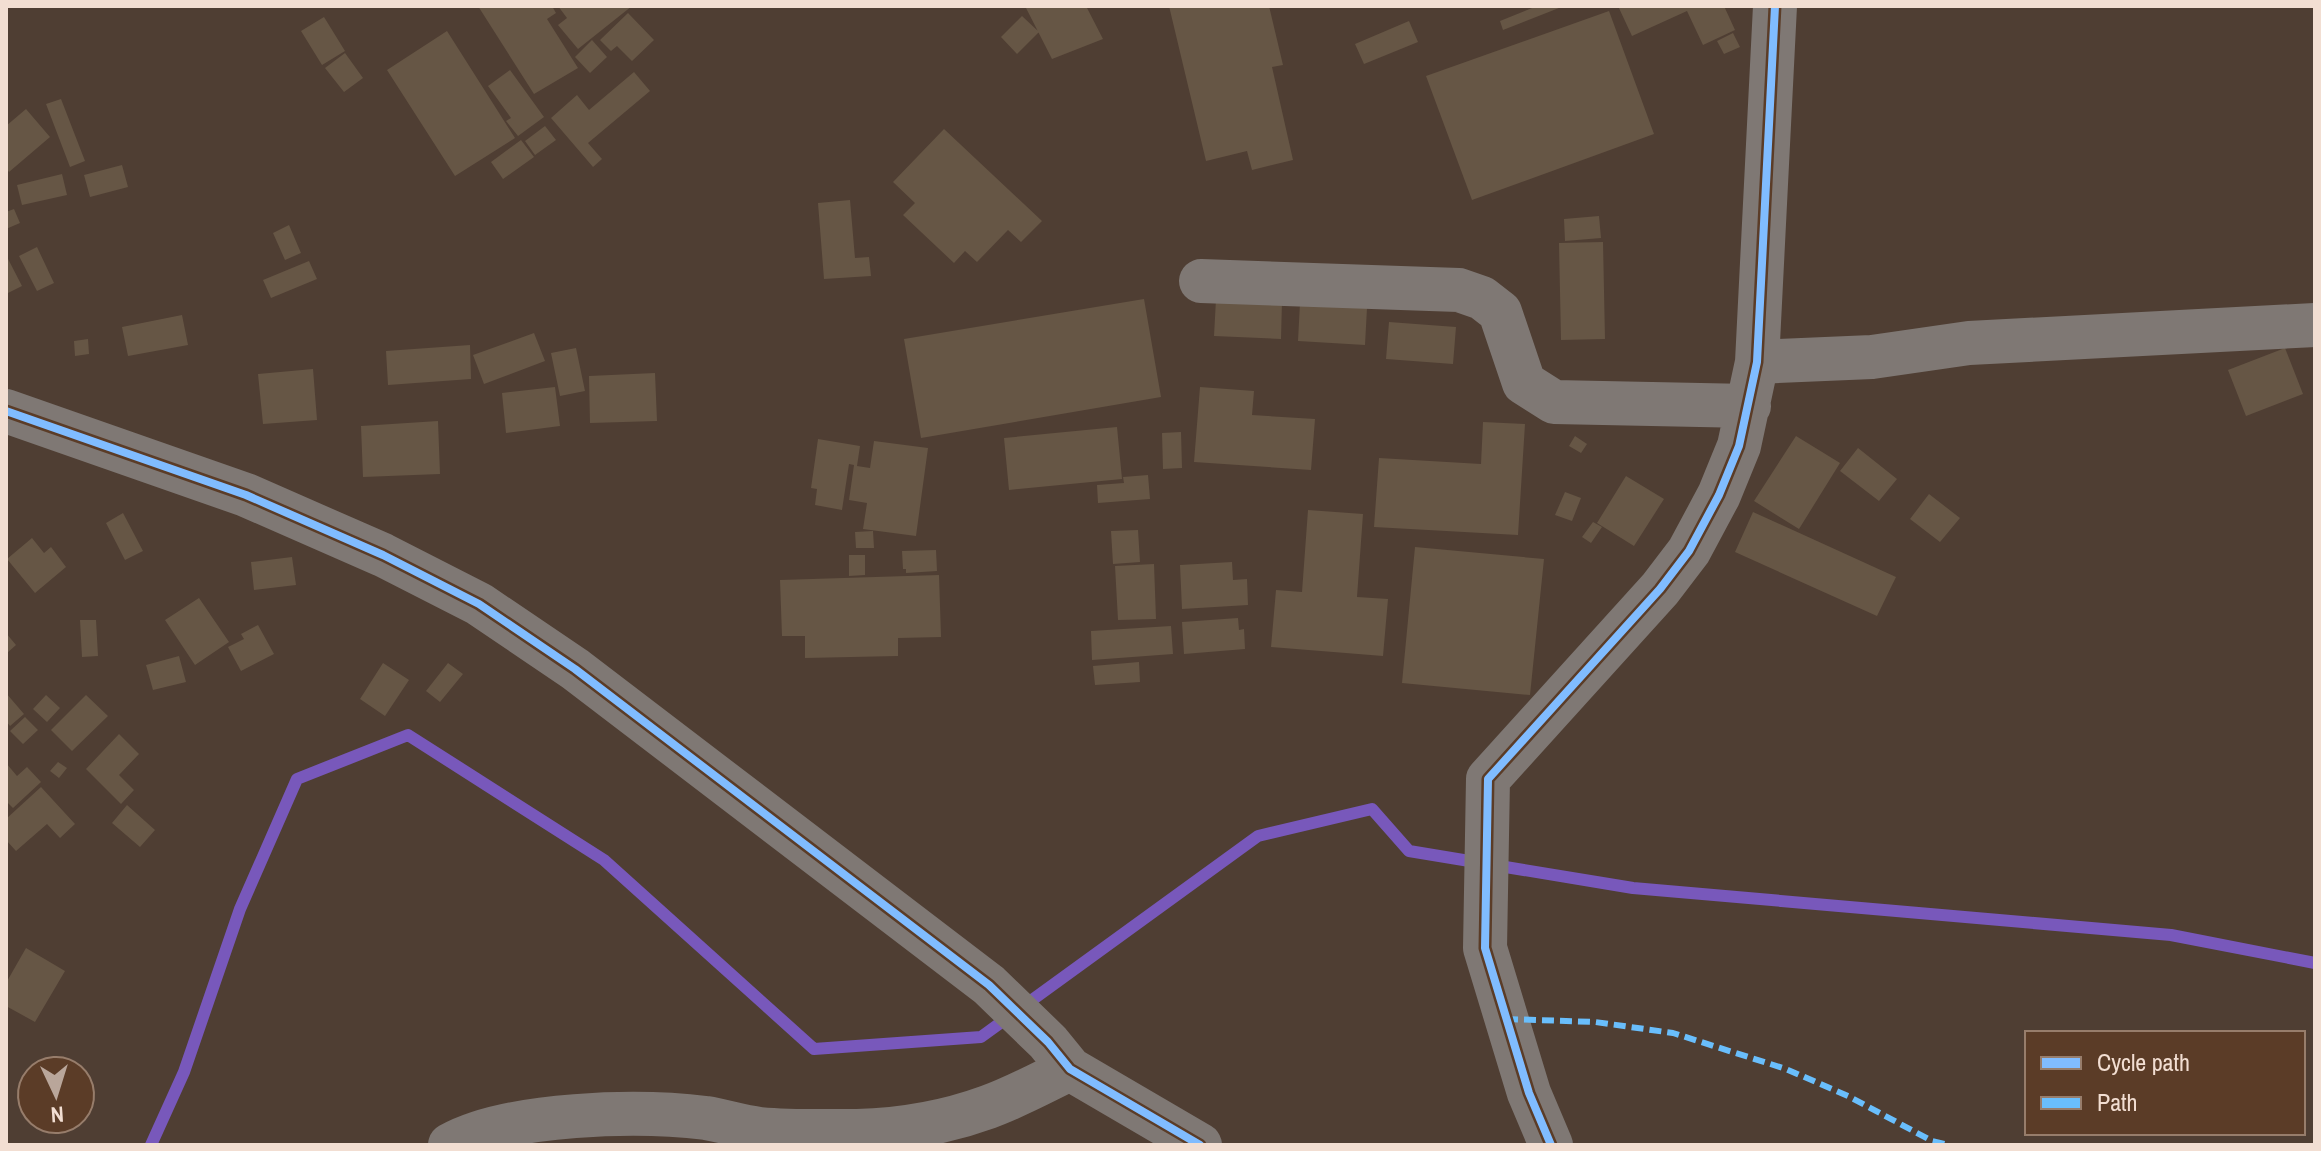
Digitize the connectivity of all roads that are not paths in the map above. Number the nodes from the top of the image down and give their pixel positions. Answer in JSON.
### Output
{"nodes":[{"id":1,"x":1775,"y":6,"type":"edge"},
{"id":2,"x":1201,"y":281,"type":"dead end"},
{"id":3,"x":2315,"y":325,"type":"edge"},
{"id":4,"x":1757,"y":362,"type":"junction"},
{"id":5,"x":1749,"y":406,"type":"junction"},
{"id":6,"x":6,"y":411,"type":"edge"},
{"id":7,"x":1059,"y":1055,"type":"junction"},
{"id":8,"x":695,"y":1132,"type":"edge"},
{"id":9,"x":450,"y":1145,"type":"edge"},
{"id":10,"x":1200,"y":1145,"type":"edge"},
{"id":11,"x":1551,"y":1145,"type":"edge"}],
"edges":[{"from":1,"to":4,"type":"street"},
{"from":2,"to":5,"type":"street"},
{"from":3,"to":4,"type":"street"},
{"from":4,"to":5,"type":"street"},
{"from":5,"to":11,"type":"street"},
{"from":6,"to":7,"type":"street"},
{"from":7,"to":8,"type":"street"},
{"from":7,"to":10,"type":"street"},
{"from":8,"to":9,"type":"street"}]}
